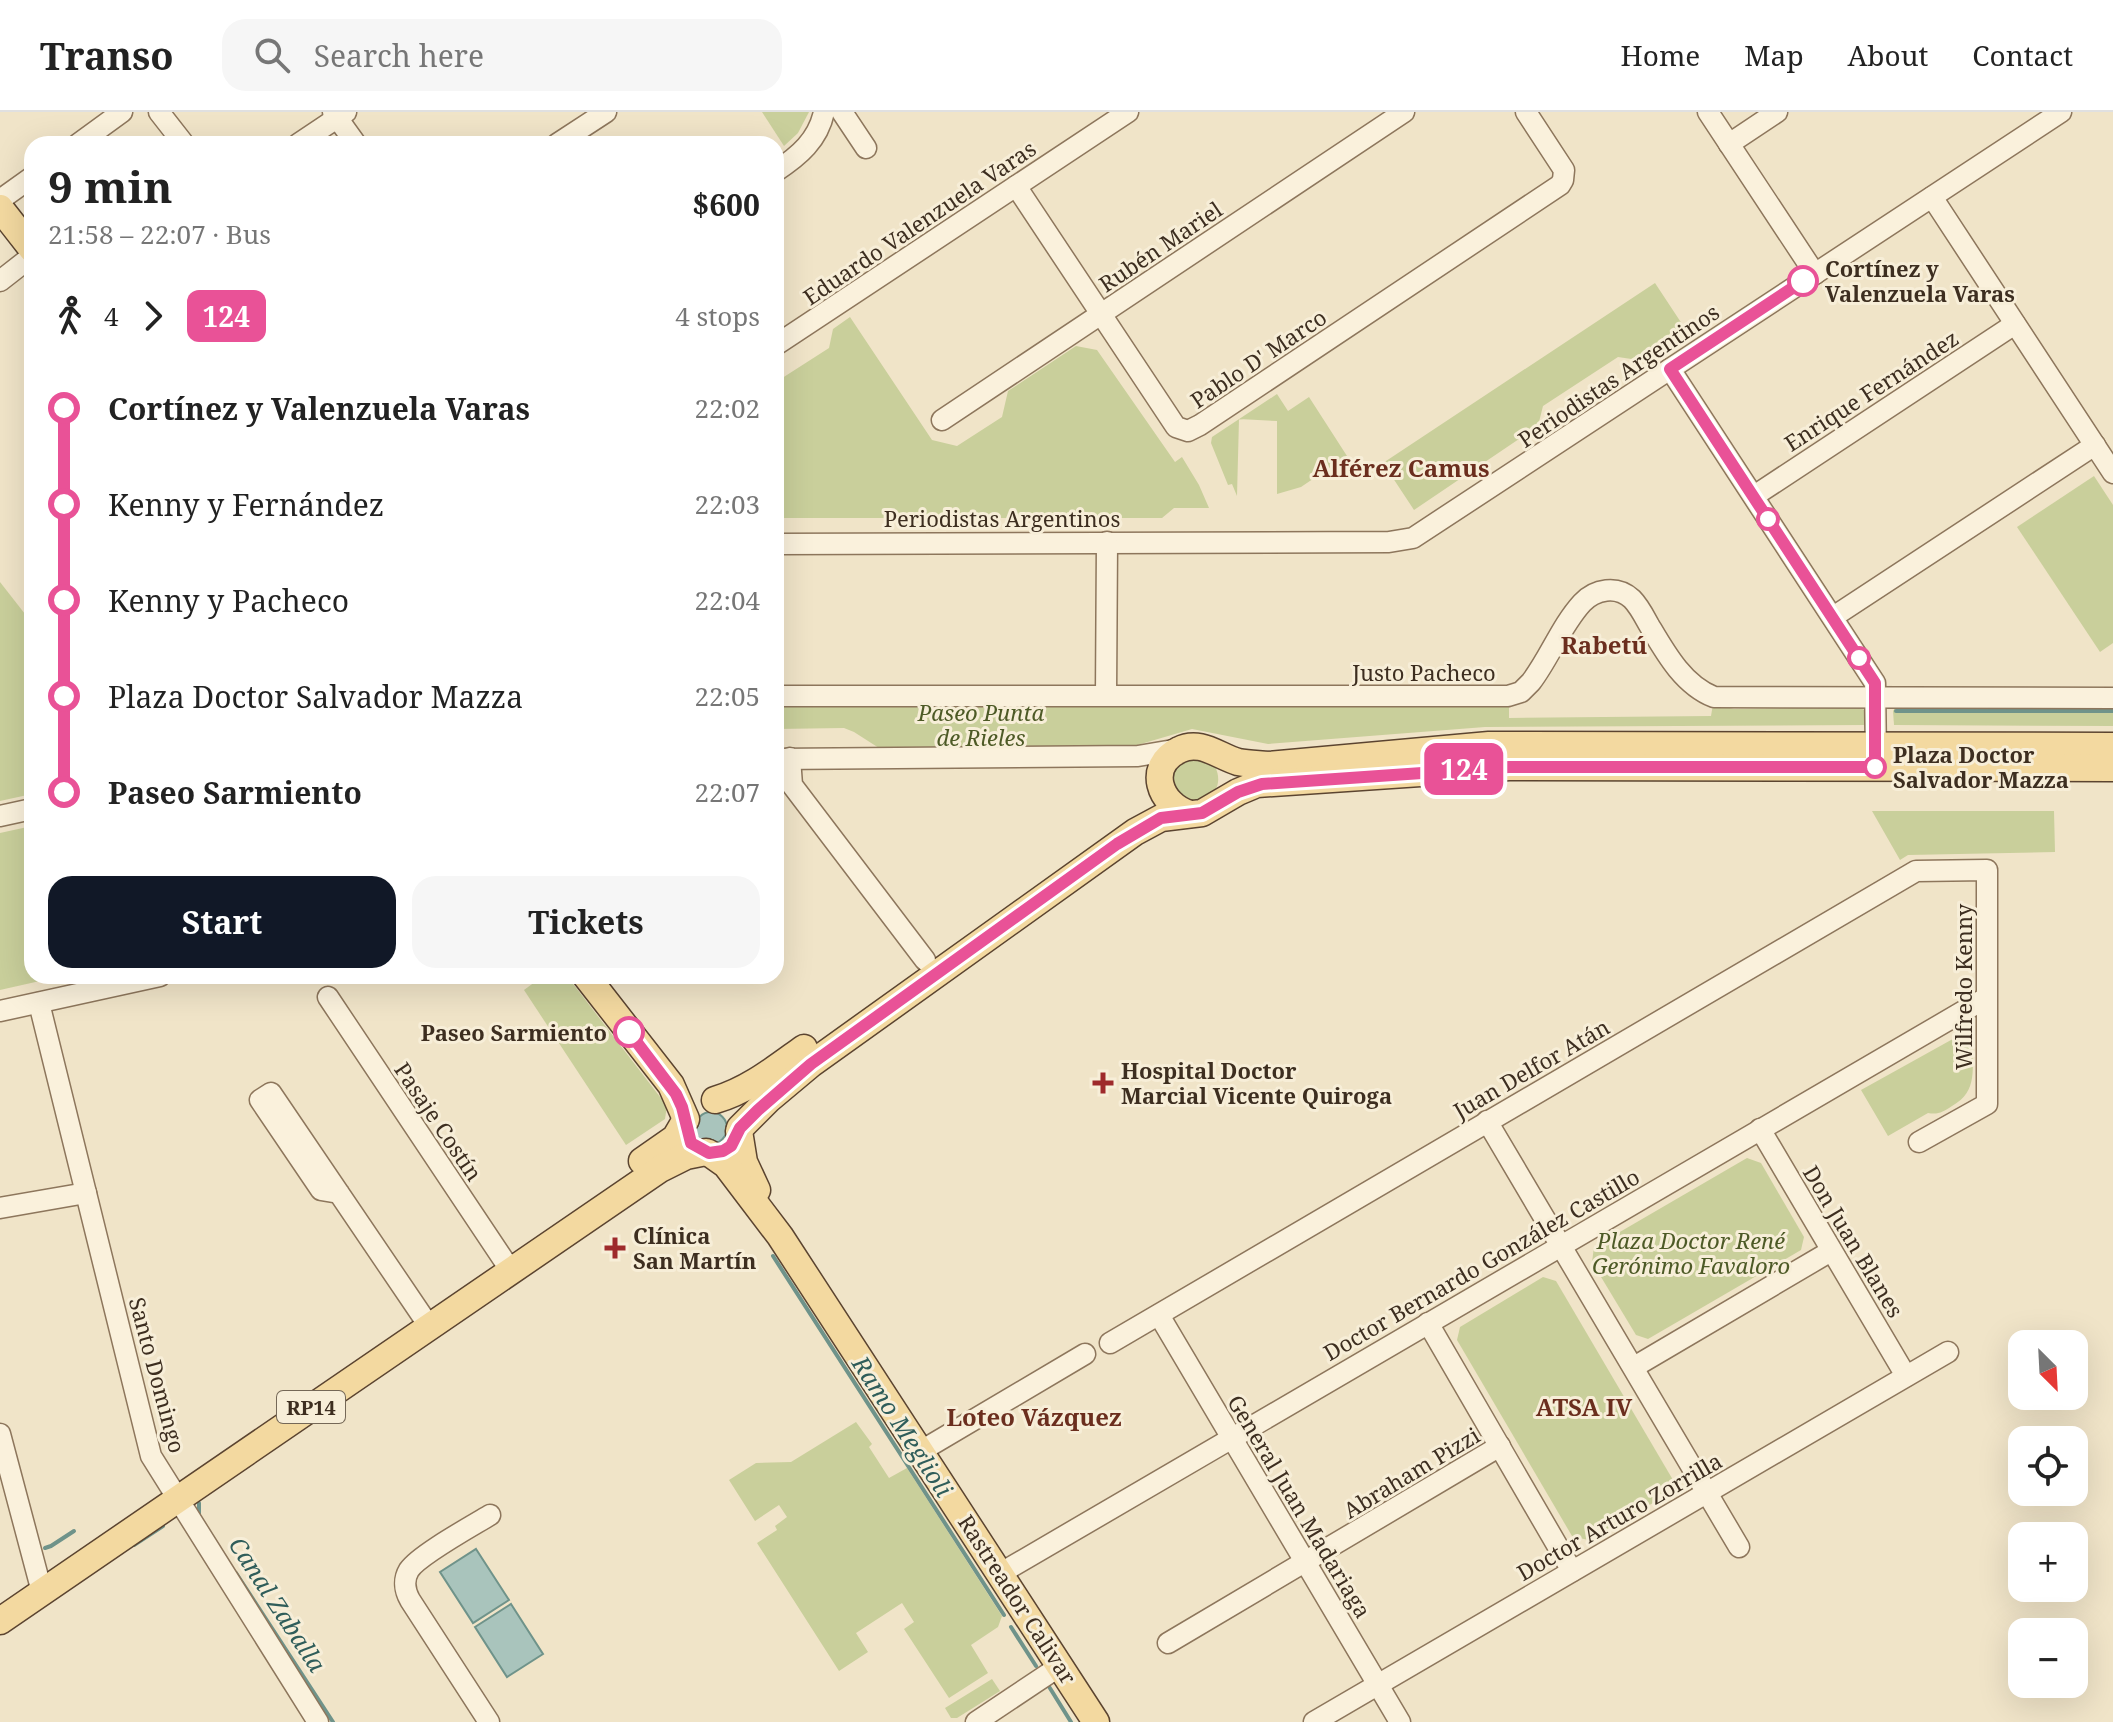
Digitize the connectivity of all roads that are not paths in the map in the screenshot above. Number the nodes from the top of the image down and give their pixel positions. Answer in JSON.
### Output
{"nodes":[{"id":1,"x":122,"y":112,"type":"edge"},
{"id":2,"x":159,"y":112,"type":"edge"},
{"id":3,"x":606,"y":112,"type":"edge"},
{"id":4,"x":824,"y":112,"type":"edge"},
{"id":5,"x":842,"y":112,"type":"edge"},
{"id":6,"x":1128,"y":112,"type":"edge"},
{"id":7,"x":1404,"y":112,"type":"edge"},
{"id":8,"x":1526,"y":112,"type":"edge"},
{"id":9,"x":1708,"y":112,"type":"edge"},
{"id":10,"x":1777,"y":112,"type":"edge"},
{"id":11,"x":2061,"y":112,"type":"edge"},
{"id":12,"x":339,"y":114,"type":"edge"},
{"id":13,"x":89,"y":136,"type":"edge"},
{"id":14,"x":178,"y":136,"type":"edge"},
{"id":15,"x":309,"y":136,"type":"edge"},
{"id":16,"x":351,"y":136,"type":"edge"},
{"id":17,"x":569,"y":136,"type":"edge"},
{"id":18,"x":1729,"y":144,"type":"junction"},
{"id":19,"x":866,"y":148,"type":"dead end"},
{"id":20,"x":784,"y":165,"type":"edge"},
{"id":21,"x":24,"y":183,"type":"edge"},
{"id":22,"x":1016,"y":186,"type":"junction"},
{"id":23,"x":1932,"y":197,"type":"junction"},
{"id":24,"x":0,"y":200,"type":"edge"},
{"id":25,"x":0,"y":208,"type":"edge"},
{"id":26,"x":24,"y":239,"type":"edge"},
{"id":27,"x":24,"y":262,"type":"edge"},
{"id":28,"x":1815,"y":274,"type":"junction"},
{"id":29,"x":0,"y":281,"type":"edge"},
{"id":30,"x":1101,"y":314,"type":"junction"},
{"id":31,"x":2015,"y":324,"type":"junction"},
{"id":32,"x":784,"y":340,"type":"edge"},
{"id":33,"x":1670,"y":369,"type":"junction"},
{"id":34,"x":942,"y":420,"type":"dead end"},
{"id":35,"x":2095,"y":445,"type":"junction"},
{"id":36,"x":2113,"y":473,"type":"edge"},
{"id":37,"x":1754,"y":496,"type":"junction"},
{"id":38,"x":1107,"y":542,"type":"junction"},
{"id":39,"x":784,"y":544,"type":"edge"},
{"id":40,"x":1833,"y":617,"type":"junction"},
{"id":41,"x":1106,"y":695,"type":"junction"},
{"id":42,"x":784,"y":696,"type":"edge"},
{"id":43,"x":1876,"y":698,"type":"junction"},
{"id":44,"x":2113,"y":698,"type":"edge"},
{"id":45,"x":2113,"y":746,"type":"edge"},
{"id":46,"x":1181,"y":748,"type":"junction"},
{"id":47,"x":1212,"y":751,"type":"junction"},
{"id":48,"x":1876,"y":756,"type":"junction"},
{"id":49,"x":784,"y":758,"type":"edge"},
{"id":50,"x":2113,"y":768,"type":"edge"},
{"id":51,"x":1160,"y":785,"type":"junction"},
{"id":52,"x":784,"y":792,"type":"edge"},
{"id":53,"x":1220,"y":803,"type":"junction"},
{"id":54,"x":24,"y":811,"type":"edge"},
{"id":55,"x":1190,"y":814,"type":"junction"},
{"id":56,"x":0,"y":816,"type":"edge"},
{"id":57,"x":1987,"y":870,"type":"joint"},
{"id":58,"x":925,"y":960,"type":"junction"},
{"id":59,"x":124,"y":984,"type":"edge"},
{"id":60,"x":592,"y":984,"type":"edge"},
{"id":61,"x":610,"y":984,"type":"edge"},
{"id":62,"x":328,"y":997,"type":"dead end"},
{"id":63,"x":1986,"y":998,"type":"junction"},
{"id":64,"x":39,"y":1003,"type":"junction"},
{"id":65,"x":0,"y":1011,"type":"edge"},
{"id":66,"x":713,"y":1100,"type":"junction"},
{"id":67,"x":686,"y":1120,"type":"junction"},
{"id":68,"x":1487,"y":1121,"type":"junction"},
{"id":69,"x":1760,"y":1129,"type":"junction"},
{"id":70,"x":739,"y":1130,"type":"junction"},
{"id":71,"x":1919,"y":1142,"type":"dead end"},
{"id":72,"x":707,"y":1153,"type":"junction"},
{"id":73,"x":86,"y":1193,"type":"junction"},
{"id":74,"x":339,"y":1193,"type":"junction"},
{"id":75,"x":0,"y":1208,"type":"edge"},
{"id":76,"x":780,"y":1236,"type":"junction"},
{"id":77,"x":1561,"y":1245,"type":"junction"},
{"id":78,"x":1831,"y":1251,"type":"junction"},
{"id":79,"x":506,"y":1264,"type":"junction"},
{"id":80,"x":1159,"y":1315,"type":"junction"},
{"id":81,"x":425,"y":1319,"type":"junction"},
{"id":82,"x":1428,"y":1323,"type":"junction"},
{"id":83,"x":1110,"y":1343,"type":"dead end"},
{"id":84,"x":1948,"y":1352,"type":"dead end"},
{"id":85,"x":1085,"y":1354,"type":"dead end"},
{"id":86,"x":1634,"y":1367,"type":"junction"},
{"id":87,"x":1906,"y":1376,"type":"junction"},
{"id":88,"x":0,"y":1434,"type":"edge"},
{"id":89,"x":1231,"y":1438,"type":"junction"},
{"id":90,"x":1500,"y":1446,"type":"junction"},
{"id":91,"x":921,"y":1451,"type":"junction"},
{"id":92,"x":172,"y":1491,"type":"junction"},
{"id":93,"x":1707,"y":1493,"type":"junction"},
{"id":94,"x":490,"y":1515,"type":"dead end"},
{"id":95,"x":1739,"y":1547,"type":"dead end"},
{"id":96,"x":1306,"y":1563,"type":"junction"},
{"id":97,"x":1572,"y":1571,"type":"junction"},
{"id":98,"x":1001,"y":1573,"type":"junction"},
{"id":99,"x":39,"y":1583,"type":"junction"},
{"id":100,"x":0,"y":1599,"type":"edge"},
{"id":101,"x":0,"y":1621,"type":"edge"},
{"id":102,"x":1168,"y":1643,"type":"dead end"},
{"id":103,"x":1060,"y":1666,"type":"junction"},
{"id":104,"x":1378,"y":1685,"type":"junction"},
{"id":105,"x":318,"y":1722,"type":"edge"},
{"id":106,"x":489,"y":1722,"type":"edge"},
{"id":107,"x":976,"y":1722,"type":"edge"},
{"id":108,"x":1096,"y":1722,"type":"edge"},
{"id":109,"x":1314,"y":1722,"type":"edge"},
{"id":110,"x":1400,"y":1722,"type":"edge"}],
"edges":[{"from":1,"to":13,"type":"street"},
{"from":2,"to":14,"type":"street"},
{"from":3,"to":17,"type":"street"},
{"from":4,"to":20,"type":"street"},
{"from":5,"to":19,"type":"street"},
{"from":6,"to":22,"type":"street","name":"Eduardo Valenzuela Varas"},
{"from":7,"to":30,"type":"street","name":"Rubén Mariel"},
{"from":8,"to":30,"type":"street","name":"Pablo D' Marco"},
{"from":9,"to":18,"type":"street"},
{"from":10,"to":18,"type":"street"},
{"from":11,"to":23,"type":"street","name":"Periodistas Argentinos"},
{"from":12,"to":15,"type":"street"},
{"from":12,"to":16,"type":"street"},
{"from":18,"to":28,"type":"street"},
{"from":21,"to":24,"type":"street"},
{"from":22,"to":30,"type":"street","name":"Pablo D' Marco"},
{"from":22,"to":32,"type":"street","name":"Eduardo Valenzuela Varas"},
{"from":23,"to":28,"type":"street","name":"Periodistas Argentinos"},
{"from":23,"to":31,"type":"street"},
{"from":25,"to":26,"type":"main road"},
{"from":27,"to":29,"type":"street"},
{"from":28,"to":33,"type":"street","name":"Periodistas Argentinos"},
{"from":30,"to":34,"type":"street","name":"Rubén Mariel"},
{"from":31,"to":35,"type":"street"},
{"from":31,"to":37,"type":"street","name":"Enrique Fernández"},
{"from":33,"to":37,"type":"street"},
{"from":33,"to":38,"type":"street","name":"Periodistas Argentinos"},
{"from":35,"to":36,"type":"street"},
{"from":35,"to":40,"type":"street"},
{"from":37,"to":40,"type":"street"},
{"from":38,"to":39,"type":"street","name":"Periodistas Argentinos"},
{"from":38,"to":41,"type":"street"},
{"from":40,"to":43,"type":"street"},
{"from":41,"to":42,"type":"street","name":"Justo Pacheco"},
{"from":41,"to":43,"type":"street","name":"Justo Pacheco"},
{"from":43,"to":44,"type":"street","name":"Justo Pacheco"},
{"from":43,"to":48,"type":"street"},
{"from":45,"to":48,"type":"main road"},
{"from":46,"to":47,"type":"main road"},
{"from":46,"to":49,"type":"street"},
{"from":46,"to":51,"type":"main road"},
{"from":47,"to":48,"type":"main road"},
{"from":47,"to":53,"type":"main road"},
{"from":48,"to":50,"type":"main road"},
{"from":48,"to":53,"type":"main road"},
{"from":51,"to":55,"type":"main road"},
{"from":51,"to":58,"type":"main road"},
{"from":52,"to":58,"type":"street"},
{"from":53,"to":55,"type":"main road"},
{"from":54,"to":56,"type":"street"},
{"from":55,"to":70,"type":"main road"},
{"from":57,"to":63,"type":"street","name":"Wilfredo Kenny"},
{"from":57,"to":68,"type":"street","name":"Juan Delfor Atán"},
{"from":58,"to":66,"type":"main road"},
{"from":59,"to":64,"type":"street"},
{"from":60,"to":67,"type":"main road"},
{"from":61,"to":66,"type":"main road"},
{"from":62,"to":79,"type":"street","name":"Pasaje Costín"},
{"from":63,"to":69,"type":"street","name":"Doctor Bernardo González Castillo"},
{"from":63,"to":71,"type":"street","name":"Wilfredo Kenny"},
{"from":64,"to":65,"type":"street"},
{"from":64,"to":73,"type":"street","name":"Santo Domingo"},
{"from":66,"to":67,"type":"main road"},
{"from":66,"to":70,"type":"main road"},
{"from":67,"to":72,"type":"main road"},
{"from":67,"to":79,"type":"main road","number":"RP14"},
{"from":68,"to":77,"type":"street"},
{"from":68,"to":80,"type":"street","name":"Juan Delfor Atán"},
{"from":69,"to":77,"type":"street","name":"Doctor Bernardo González Castillo"},
{"from":69,"to":78,"type":"street","name":"Don Juan Blanes"},
{"from":70,"to":72,"type":"main road"},
{"from":70,"to":76,"type":"main road","name":"Rastreador Calivar"},
{"from":72,"to":76,"type":"main road","name":"Rastreador Calivar"},
{"from":72,"to":79,"type":"main road","number":"RP14"},
{"from":73,"to":75,"type":"street"},
{"from":73,"to":92,"type":"street","name":"Santo Domingo"},
{"from":74,"to":74,"type":"street"},
{"from":74,"to":81,"type":"street"},
{"from":76,"to":91,"type":"main road","name":"Rastreador Calivar"},
{"from":77,"to":82,"type":"street","name":"Doctor Bernardo González Castillo"},
{"from":77,"to":86,"type":"street"},
{"from":78,"to":86,"type":"street"},
{"from":78,"to":87,"type":"street","name":"Don Juan Blanes"},
{"from":79,"to":81,"type":"main road","number":"RP14"},
{"from":80,"to":83,"type":"street","name":"Juan Delfor Atán"},
{"from":80,"to":89,"type":"street","name":"General Juan Madariaga"},
{"from":81,"to":92,"type":"main road","number":"RP14"},
{"from":82,"to":89,"type":"street","name":"Doctor Bernardo González Castillo"},
{"from":82,"to":90,"type":"street"},
{"from":84,"to":87,"type":"street","name":"Doctor Arturo Zorrilla"},
{"from":85,"to":91,"type":"street"},
{"from":86,"to":93,"type":"street"},
{"from":87,"to":93,"type":"street","name":"Doctor Arturo Zorrilla"},
{"from":88,"to":99,"type":"street"},
{"from":89,"to":96,"type":"street","name":"General Juan Madariaga"},
{"from":89,"to":98,"type":"street","name":"Doctor Bernardo González Castillo"},
{"from":90,"to":96,"type":"street","name":"Abraham Pizzi"},
{"from":90,"to":97,"type":"street"},
{"from":91,"to":98,"type":"main road","name":"Rastreador Calivar"},
{"from":92,"to":99,"type":"main road","number":"RP14"},
{"from":92,"to":105,"type":"street","name":"Santo Domingo"},
{"from":93,"to":95,"type":"street"},
{"from":93,"to":97,"type":"street","name":"Doctor Arturo Zorrilla"},
{"from":94,"to":106,"type":"street"},
{"from":96,"to":102,"type":"street","name":"Abraham Pizzi"},
{"from":96,"to":104,"type":"street","name":"General Juan Madariaga"},
{"from":97,"to":104,"type":"street","name":"Doctor Arturo Zorrilla"},
{"from":98,"to":103,"type":"main road","name":"Rastreador Calivar"},
{"from":99,"to":100,"type":"main road","number":"RP14"},
{"from":99,"to":101,"type":"main road","number":"RP14"},
{"from":103,"to":107,"type":"street"},
{"from":103,"to":108,"type":"main road","name":"Rastreador Calivar"},
{"from":104,"to":109,"type":"street","name":"Doctor Arturo Zorrilla"},
{"from":104,"to":110,"type":"street","name":"General Juan Madariaga"}]}
